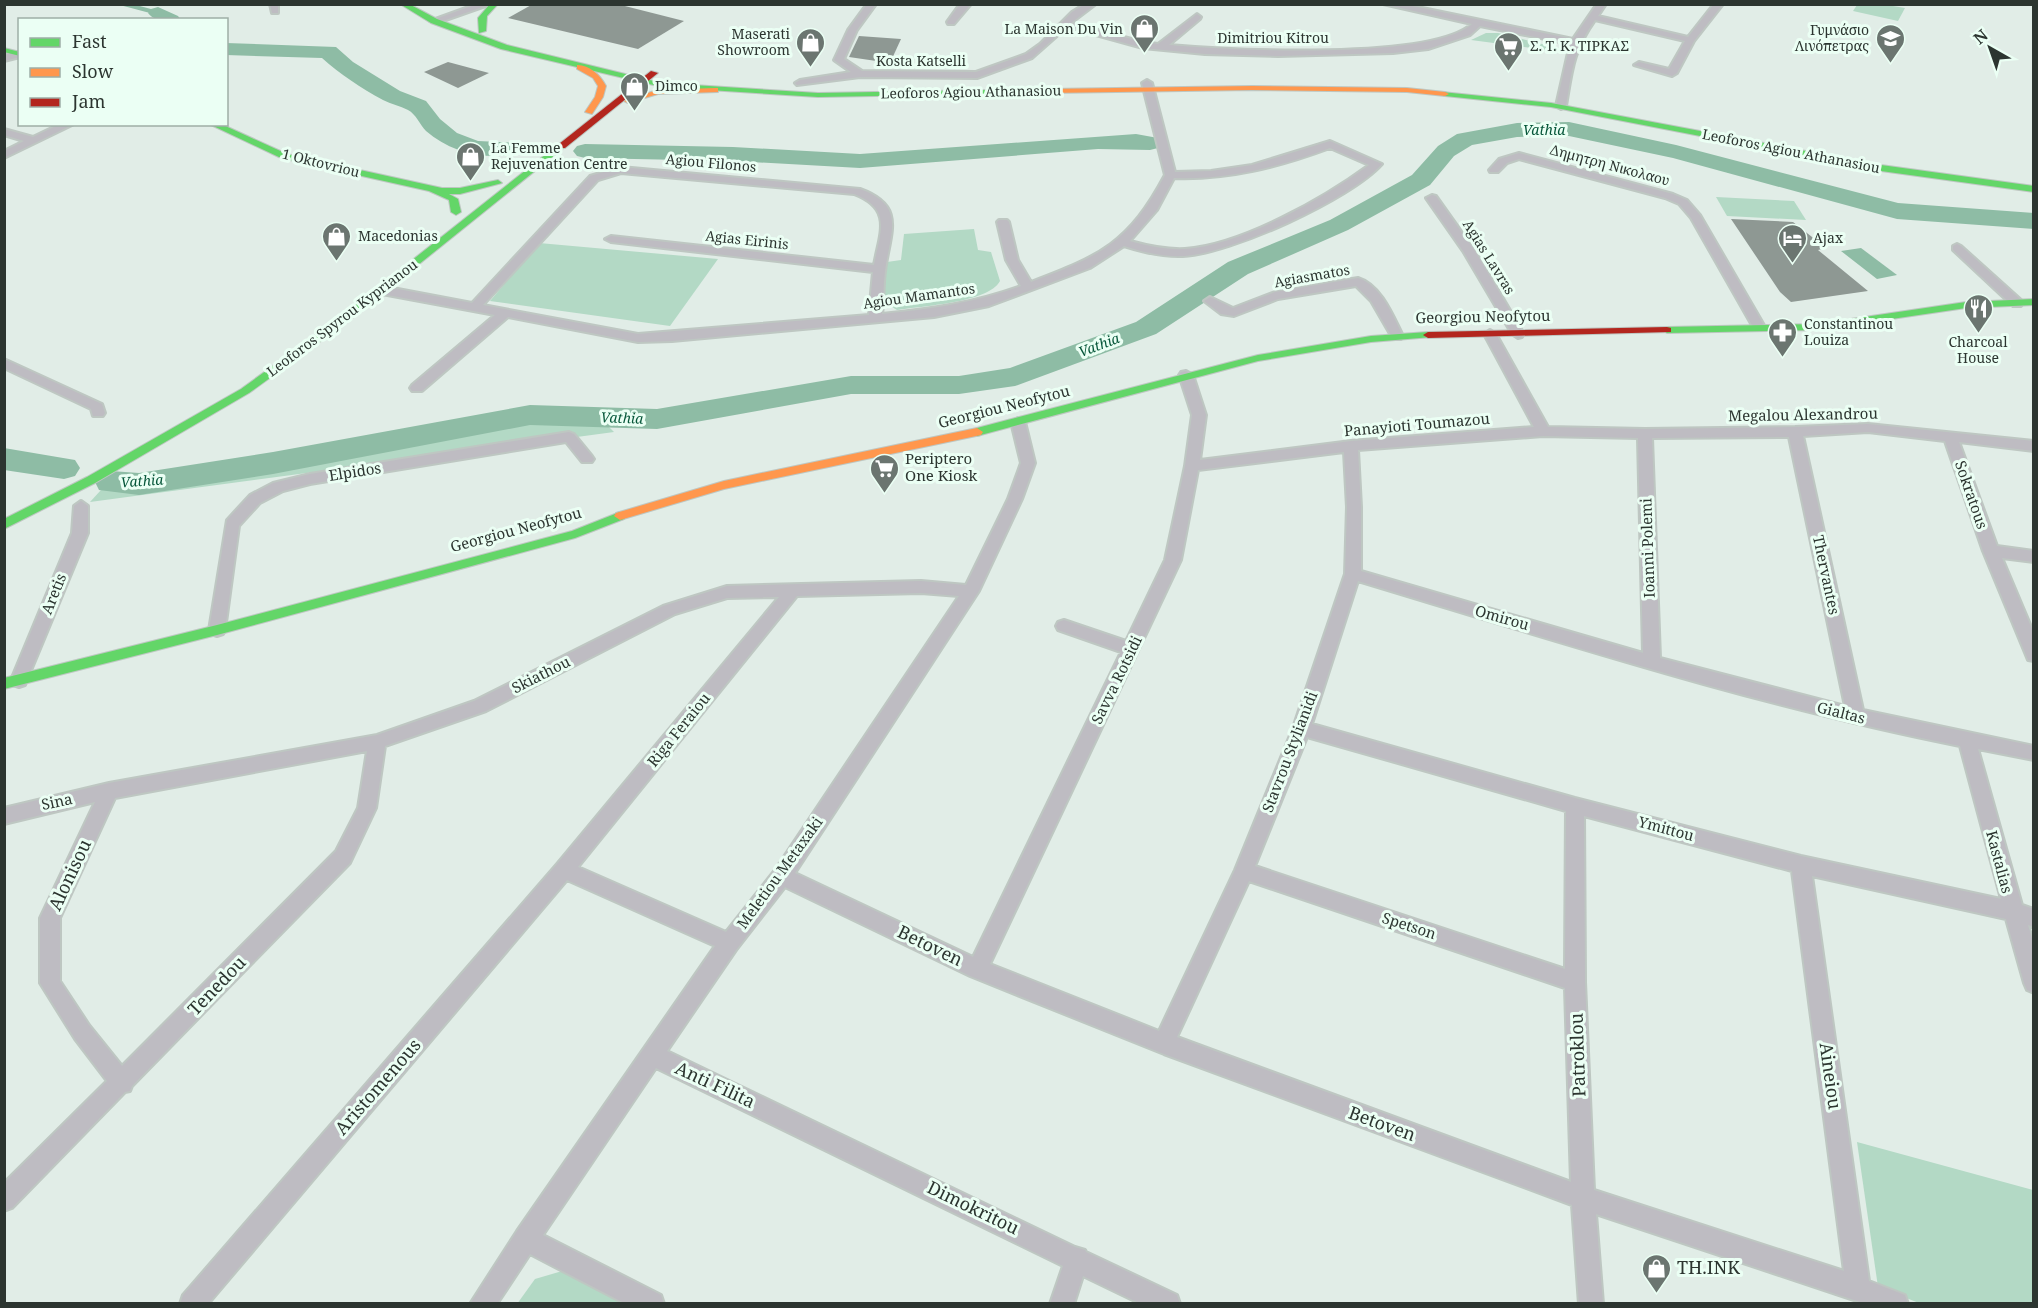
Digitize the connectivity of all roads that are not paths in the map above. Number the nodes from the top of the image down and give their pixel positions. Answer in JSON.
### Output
{"nodes":[{"id":1,"x":404,"y":4,"type":"edge"},
{"id":2,"x":424,"y":4,"type":"edge"},
{"id":3,"x":487,"y":4,"type":"edge"},
{"id":4,"x":495,"y":4,"type":"edge"},
{"id":5,"x":872,"y":4,"type":"edge"},
{"id":6,"x":967,"y":4,"type":"edge"},
{"id":7,"x":1092,"y":4,"type":"edge"},
{"id":8,"x":1387,"y":4,"type":"edge"},
{"id":9,"x":1442,"y":4,"type":"edge"},
{"id":10,"x":1602,"y":4,"type":"edge"},
{"id":11,"x":1719,"y":4,"type":"edge"},
{"id":12,"x":1432,"y":14,"type":"junction"},
{"id":13,"x":1197,"y":17,"type":"dead end"},
{"id":14,"x":1592,"y":17,"type":"junction"},
{"id":15,"x":440,"y":19,"type":"junction"},
{"id":16,"x":951,"y":22,"type":"dead end"},
{"id":17,"x":1478,"y":23,"type":"junction"},
{"id":18,"x":1066,"y":24,"type":"junction"},
{"id":19,"x":482,"y":31,"type":"junction"},
{"id":20,"x":1690,"y":40,"type":"junction"},
{"id":21,"x":1575,"y":42,"type":"junction"},
{"id":22,"x":1160,"y":47,"type":"junction"},
{"id":23,"x":1639,"y":65,"type":"dead end"},
{"id":24,"x":580,"y":67,"type":"junction"},
{"id":25,"x":860,"y":74,"type":"junction"},
{"id":26,"x":643,"y":77,"type":"junction"},
{"id":27,"x":800,"y":83,"type":"junction"},
{"id":28,"x":1148,"y":86,"type":"junction"},
{"id":29,"x":715,"y":90,"type":"junction"},
{"id":30,"x":1556,"y":105,"type":"junction"},
{"id":31,"x":613,"y":106,"type":"junction"},
{"id":32,"x":589,"y":112,"type":"junction"},
{"id":33,"x":65,"y":126,"type":"edge"},
{"id":34,"x":217,"y":126,"type":"edge"},
{"id":35,"x":4,"y":132,"type":"edge"},
{"id":36,"x":34,"y":141,"type":"junction"},
{"id":37,"x":555,"y":148,"type":"junction"},
{"id":38,"x":4,"y":155,"type":"edge"},
{"id":39,"x":1494,"y":170,"type":"dead end"},
{"id":40,"x":1170,"y":175,"type":"junction"},
{"id":41,"x":498,"y":183,"type":"junction"},
{"id":42,"x":432,"y":189,"type":"junction"},
{"id":43,"x":2034,"y":189,"type":"edge"},
{"id":44,"x":1432,"y":198,"type":"dead end"},
{"id":45,"x":451,"y":216,"type":"joint"},
{"id":46,"x":1003,"y":222,"type":"dead end"},
{"id":47,"x":611,"y":239,"type":"dead end"},
{"id":48,"x":1123,"y":242,"type":"junction"},
{"id":49,"x":1957,"y":248,"type":"dead end"},
{"id":50,"x":879,"y":270,"type":"junction"},
{"id":51,"x":1028,"y":288,"type":"junction"},
{"id":52,"x":382,"y":290,"type":"junction"},
{"id":53,"x":1210,"y":301,"type":"dead end"},
{"id":54,"x":2034,"y":302,"type":"edge"},
{"id":55,"x":2017,"y":303,"type":"junction"},
{"id":56,"x":475,"y":307,"type":"junction"},
{"id":57,"x":504,"y":314,"type":"junction"},
{"id":58,"x":875,"y":318,"type":"junction"},
{"id":59,"x":309,"y":327,"type":"dead end"},
{"id":60,"x":1760,"y":327,"type":"junction"},
{"id":61,"x":1490,"y":334,"type":"junction"},
{"id":62,"x":1518,"y":334,"type":"junction"},
{"id":63,"x":1397,"y":336,"type":"junction"},
{"id":64,"x":4,"y":363,"type":"edge"},
{"id":65,"x":1186,"y":375,"type":"junction"},
{"id":66,"x":417,"y":388,"type":"dead end"},
{"id":67,"x":98,"y":413,"type":"dead end"},
{"id":68,"x":1018,"y":422,"type":"junction"},
{"id":69,"x":1543,"y":431,"type":"junction"},
{"id":70,"x":1796,"y":432,"type":"junction"},
{"id":71,"x":1645,"y":434,"type":"junction"},
{"id":72,"x":1951,"y":438,"type":"junction"},
{"id":73,"x":1350,"y":446,"type":"junction"},
{"id":74,"x":2034,"y":446,"type":"edge"},
{"id":75,"x":587,"y":459,"type":"dead end"},
{"id":76,"x":1192,"y":465,"type":"junction"},
{"id":77,"x":81,"y":506,"type":"dead end"},
{"id":78,"x":4,"y":512,"type":"edge"},
{"id":79,"x":4,"y":525,"type":"edge"},
{"id":80,"x":1991,"y":551,"type":"junction"},
{"id":81,"x":2034,"y":557,"type":"edge"},
{"id":82,"x":1353,"y":574,"type":"junction"},
{"id":83,"x":794,"y":589,"type":"junction"},
{"id":84,"x":971,"y":591,"type":"junction"},
{"id":85,"x":1064,"y":626,"type":"dead end"},
{"id":86,"x":217,"y":630,"type":"junction"},
{"id":87,"x":1132,"y":649,"type":"junction"},
{"id":88,"x":2034,"y":655,"type":"edge"},
{"id":89,"x":1652,"y":662,"type":"junction"},
{"id":90,"x":12,"y":682,"type":"edge"},
{"id":91,"x":1856,"y":717,"type":"junction"},
{"id":92,"x":1302,"y":728,"type":"junction"},
{"id":93,"x":1966,"y":741,"type":"junction"},
{"id":94,"x":377,"y":742,"type":"junction"},
{"id":95,"x":2034,"y":753,"type":"edge"},
{"id":96,"x":109,"y":791,"type":"junction"},
{"id":97,"x":1575,"y":806,"type":"junction"},
{"id":98,"x":4,"y":816,"type":"edge"},
{"id":99,"x":1801,"y":865,"type":"junction"},
{"id":100,"x":564,"y":870,"type":"junction"},
{"id":101,"x":1244,"y":871,"type":"junction"},
{"id":102,"x":782,"y":876,"type":"junction"},
{"id":103,"x":2013,"y":911,"type":"junction"},
{"id":104,"x":2034,"y":918,"type":"edge"},
{"id":105,"x":729,"y":943,"type":"junction"},
{"id":106,"x":977,"y":969,"type":"junction"},
{"id":107,"x":1575,"y":982,"type":"junction"},
{"id":108,"x":2034,"y":982,"type":"edge"},
{"id":109,"x":1164,"y":1043,"type":"junction"},
{"id":110,"x":652,"y":1055,"type":"junction"},
{"id":111,"x":122,"y":1083,"type":"junction"},
{"id":112,"x":777,"y":1114,"type":"joint"},
{"id":113,"x":1583,"y":1198,"type":"junction"},
{"id":114,"x":4,"y":1200,"type":"edge"},
{"id":115,"x":525,"y":1239,"type":"junction"},
{"id":116,"x":1077,"y":1258,"type":"junction"},
{"id":117,"x":1858,"y":1288,"type":"junction"},
{"id":118,"x":192,"y":1304,"type":"edge"},
{"id":119,"x":482,"y":1304,"type":"edge"},
{"id":120,"x":652,"y":1304,"type":"edge"},
{"id":121,"x":1062,"y":1304,"type":"edge"},
{"id":122,"x":1168,"y":1304,"type":"edge"},
{"id":123,"x":1591,"y":1304,"type":"edge"},
{"id":124,"x":1896,"y":1304,"type":"edge"}],
"edges":[{"from":1,"to":15,"type":"main road","name":"Leoforos Agiou Athanasiou"},
{"from":2,"to":15,"type":"main road","name":"Leoforos Agiou Athanasiou"},
{"from":3,"to":15,"type":"street"},
{"from":4,"to":19,"type":"main road"},
{"from":5,"to":25,"type":"street"},
{"from":6,"to":16,"type":"street"},
{"from":7,"to":18,"type":"street","name":"Kosta Katselli"},
{"from":8,"to":12,"type":"street"},
{"from":9,"to":12,"type":"street"},
{"from":10,"to":14,"type":"street"},
{"from":11,"to":20,"type":"street"},
{"from":12,"to":17,"type":"street"},
{"from":13,"to":22,"type":"street"},
{"from":14,"to":20,"type":"street"},
{"from":14,"to":21,"type":"street"},
{"from":15,"to":19,"type":"main road","name":"Leoforos Agiou Athanasiou"},
{"from":15,"to":24,"type":"main road","name":"Leoforos Agiou Athanasiou"},
{"from":17,"to":21,"type":"street"},
{"from":17,"to":22,"type":"street","name":"Dimitriou Kitrou"},
{"from":18,"to":22,"type":"street","name":"Dimitriou Kitrou"},
{"from":18,"to":25,"type":"street","name":"Kosta Katselli"},
{"from":19,"to":26,"type":"main road","name":"Leoforos Agiou Athanasiou"},
{"from":20,"to":23,"type":"street"},
{"from":21,"to":30,"type":"street"},
{"from":24,"to":26,"type":"main road","name":"Leoforos Agiou Athanasiou"},
{"from":24,"to":32,"type":"main road"},
{"from":25,"to":27,"type":"street","name":"Kosta Katselli"},
{"from":26,"to":27,"type":"main road","name":"Leoforos Agiou Athanasiou"},
{"from":26,"to":29,"type":"main road","name":"Leoforos Agiou Athanasiou"},
{"from":26,"to":31,"type":"main road","name":"Leoforos Spyrou Kyprianou"},
{"from":26,"to":32,"type":"main road","name":"Leoforos Spyrou Kyprianou"},
{"from":27,"to":28,"type":"main road","name":"Leoforos Agiou Athanasiou"},
{"from":28,"to":29,"type":"main road","name":"Leoforos Agiou Athanasiou"},
{"from":28,"to":30,"type":"main road","name":"Leoforos Agiou Athanasiou"},
{"from":28,"to":40,"type":"street"},
{"from":29,"to":31,"type":"main road"},
{"from":30,"to":43,"type":"main road","name":"Leoforos Agiou Athanasiou"},
{"from":31,"to":37,"type":"main road","name":"Leoforos Spyrou Kyprianou"},
{"from":32,"to":37,"type":"main road","name":"Leoforos Spyrou Kyprianou"},
{"from":33,"to":36,"type":"street"},
{"from":34,"to":42,"type":"main road","name":"1 Oktovriou"},
{"from":35,"to":36,"type":"street"},
{"from":36,"to":38,"type":"street"},
{"from":37,"to":41,"type":"main road","name":"Leoforos Spyrou Kyprianou"},
{"from":37,"to":52,"type":"main road","name":"Leoforos Spyrou Kyprianou"},
{"from":39,"to":60,"type":"street","name":"Δημητρη Νικολαου"},
{"from":40,"to":48,"type":"street","name":"Agiou Mamantos"},
{"from":40,"to":48,"type":"street"},
{"from":41,"to":42,"type":"main road","name":"1 Oktovriou"},
{"from":41,"to":45,"type":"main road","name":"Leoforos Spyrou Kyprianou"},
{"from":42,"to":45,"type":"main road","name":"1 Oktovriou"},
{"from":44,"to":62,"type":"street","name":"Agias Lavras"},
{"from":46,"to":51,"type":"street"},
{"from":47,"to":50,"type":"street","name":"Agias Eirinis"},
{"from":48,"to":51,"type":"street","name":"Agiou Mamantos"},
{"from":49,"to":55,"type":"street"},
{"from":50,"to":56,"type":"street","name":"Agiou Filonos"},
{"from":50,"to":58,"type":"street","name":"Agiou Filonos"},
{"from":51,"to":58,"type":"street","name":"Agiou Mamantos"},
{"from":52,"to":56,"type":"street","name":"Agiou Mamantos"},
{"from":52,"to":79,"type":"main road","name":"Leoforos Spyrou Kyprianou"},
{"from":53,"to":63,"type":"street","name":"Agiasmatos"},
{"from":54,"to":55,"type":"main road","name":"Georgiou Neofytou"},
{"from":55,"to":60,"type":"main road","name":"Georgiou Neofytou"},
{"from":56,"to":57,"type":"street","name":"Agiou Mamantos"},
{"from":57,"to":58,"type":"street","name":"Agiou Mamantos"},
{"from":57,"to":66,"type":"street"},
{"from":59,"to":78,"type":"main road","name":"Leoforos Spyrou Kyprianou"},
{"from":60,"to":62,"type":"main road","name":"Georgiou Neofytou"},
{"from":61,"to":62,"type":"main road","name":"Georgiou Neofytou"},
{"from":61,"to":63,"type":"main road","name":"Georgiou Neofytou"},
{"from":61,"to":69,"type":"street"},
{"from":63,"to":65,"type":"main road","name":"Georgiou Neofytou"},
{"from":64,"to":67,"type":"street"},
{"from":65,"to":68,"type":"main road","name":"Georgiou Neofytou"},
{"from":65,"to":76,"type":"street","name":"Savva Rotsidi"},
{"from":68,"to":84,"type":"street","name":"Meletiou Metaxaki"},
{"from":68,"to":86,"type":"main road","name":"Georgiou Neofytou"},
{"from":69,"to":71,"type":"street","name":"Panayioti Toumazou"},
{"from":69,"to":73,"type":"street","name":"Panayioti Toumazou"},
{"from":70,"to":71,"type":"street","name":"Megalou Alexandrou"},
{"from":70,"to":72,"type":"street","name":"Megalou Alexandrou"},
{"from":70,"to":91,"type":"street","name":"Thervantes"},
{"from":71,"to":89,"type":"street","name":"Ioanni Polemi"},
{"from":72,"to":74,"type":"street","name":"Megalou Alexandrou"},
{"from":72,"to":80,"type":"street","name":"Sokratous"},
{"from":73,"to":76,"type":"street","name":"Panayioti Toumazou"},
{"from":73,"to":82,"type":"street","name":"Stavrou Stylianidi"},
{"from":75,"to":86,"type":"street","name":"Elpidos"},
{"from":76,"to":87,"type":"street","name":"Savva Rotsidi"},
{"from":77,"to":90,"type":"street","name":"Aretis"},
{"from":80,"to":81,"type":"street"},
{"from":80,"to":88,"type":"street","name":"Sokratous"},
{"from":82,"to":89,"type":"street","name":"Omirou"},
{"from":82,"to":92,"type":"street","name":"Stavrou Stylianidi"},
{"from":83,"to":84,"type":"street","name":"Skiathou"},
{"from":83,"to":94,"type":"street","name":"Skiathou"},
{"from":83,"to":100,"type":"street","name":"Riga Feraiou"},
{"from":84,"to":102,"type":"street","name":"Meletiou Metaxaki"},
{"from":85,"to":87,"type":"street"},
{"from":86,"to":90,"type":"main road","name":"Georgiou Neofytou"},
{"from":87,"to":106,"type":"street","name":"Savva Rotsidi"},
{"from":89,"to":91,"type":"street","name":"Gialtas"},
{"from":91,"to":93,"type":"street","name":"Gialtas"},
{"from":92,"to":97,"type":"street","name":"Ymittou"},
{"from":92,"to":101,"type":"street","name":"Stavrou Stylianidi"},
{"from":93,"to":95,"type":"street","name":"Gialtas"},
{"from":93,"to":103,"type":"street","name":"Kastalias"},
{"from":94,"to":96,"type":"street","name":"Skiathou"},
{"from":94,"to":111,"type":"street","name":"Tenedou"},
{"from":96,"to":98,"type":"street","name":"Sina"},
{"from":96,"to":111,"type":"street","name":"Alonisou"},
{"from":97,"to":99,"type":"street","name":"Ymittou"},
{"from":97,"to":107,"type":"street","name":"Patroklou"},
{"from":99,"to":103,"type":"street","name":"Ymittou"},
{"from":99,"to":117,"type":"street","name":"Aineiou"},
{"from":100,"to":105,"type":"street"},
{"from":100,"to":118,"type":"street","name":"Aristomenous"},
{"from":101,"to":107,"type":"street","name":"Spetson"},
{"from":101,"to":109,"type":"street","name":"Stavrou Stylianidi"},
{"from":102,"to":105,"type":"street","name":"Meletiou Metaxaki"},
{"from":102,"to":106,"type":"street","name":"Betoven"},
{"from":103,"to":104,"type":"street","name":"Ymittou"},
{"from":103,"to":108,"type":"street","name":"Kastalias"},
{"from":105,"to":110,"type":"street","name":"Meletiou Metaxaki"},
{"from":106,"to":109,"type":"street","name":"Betoven"},
{"from":107,"to":113,"type":"street","name":"Patroklou"},
{"from":109,"to":113,"type":"street","name":"Betoven"},
{"from":110,"to":112,"type":"street","name":"Anti Filita"},
{"from":110,"to":115,"type":"street","name":"Meletiou Metaxaki"},
{"from":111,"to":114,"type":"street","name":"Tenedou"},
{"from":112,"to":116,"type":"street","name":"Dimokritou"},
{"from":113,"to":117,"type":"street","name":"Betoven"},
{"from":113,"to":123,"type":"street","name":"Patroklou"},
{"from":115,"to":119,"type":"street","name":"Meletiou Metaxaki"},
{"from":115,"to":120,"type":"street"},
{"from":116,"to":121,"type":"street"},
{"from":116,"to":122,"type":"street","name":"Dimokritou"},
{"from":117,"to":124,"type":"street","name":"Betoven"}]}
